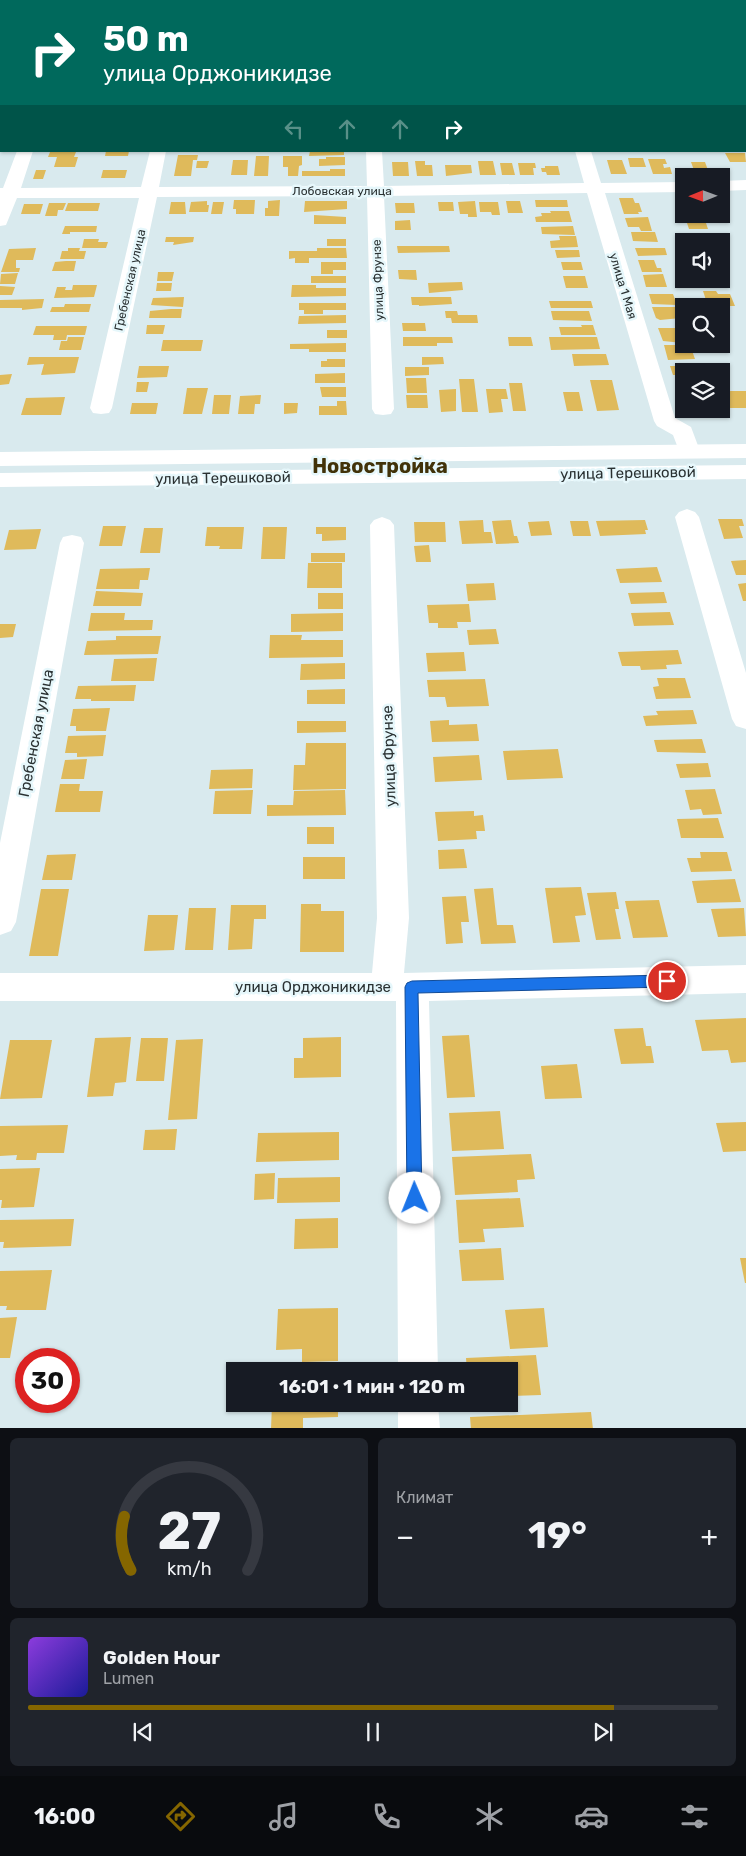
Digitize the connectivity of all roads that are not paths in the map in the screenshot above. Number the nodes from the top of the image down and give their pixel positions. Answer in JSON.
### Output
{"nodes":[{"id":1,"x":25,"y":152,"type":"edge"},
{"id":2,"x":158,"y":152,"type":"edge"},
{"id":3,"x":374,"y":152,"type":"edge"},
{"id":4,"x":583,"y":152,"type":"edge"},
{"id":5,"x":746,"y":185,"type":"edge"},
{"id":6,"x":675,"y":186,"type":"edge"},
{"id":7,"x":730,"y":186,"type":"edge"},
{"id":8,"x":594,"y":188,"type":"junction"},
{"id":9,"x":375,"y":191,"type":"junction"},
{"id":10,"x":150,"y":192,"type":"junction"},
{"id":11,"x":5,"y":193,"type":"edge"},
{"id":12,"x":0,"y":221,"type":"edge"},
{"id":13,"x":101,"y":408,"type":"dead end"},
{"id":14,"x":383,"y":409,"type":"dead end"},
{"id":15,"x":689,"y":451,"type":"junction"},
{"id":16,"x":746,"y":451,"type":"edge"},
{"id":17,"x":0,"y":459,"type":"edge"},
{"id":18,"x":746,"y":472,"type":"edge"},
{"id":19,"x":0,"y":480,"type":"edge"},
{"id":20,"x":687,"y":517,"type":"dead end"},
{"id":21,"x":382,"y":525,"type":"dead end"},
{"id":22,"x":72,"y":543,"type":"dead end"},
{"id":23,"x":746,"y":719,"type":"edge"},
{"id":24,"x":0,"y":922,"type":"edge"},
{"id":25,"x":746,"y":979,"type":"edge"},
{"id":26,"x":0,"y":987,"type":"edge"},
{"id":27,"x":399,"y":987,"type":"junction"},
{"id":28,"x":418,"y":1362,"type":"edge"},
{"id":29,"x":418,"y":1412,"type":"edge"},
{"id":30,"x":419,"y":1428,"type":"edge"}],
"edges":[{"from":1,"to":11,"type":"street"},
{"from":2,"to":10,"type":"street","name":"Гребенская улица"},
{"from":3,"to":9,"type":"street","name":"улица Фрунзе"},
{"from":4,"to":8,"type":"street","name":"улица 1 Мая"},
{"from":5,"to":7,"type":"street"},
{"from":6,"to":8,"type":"street","name":"Лобовская улица"},
{"from":8,"to":9,"type":"street","name":"Лобовская улица"},
{"from":8,"to":15,"type":"street","name":"улица 1 Мая"},
{"from":9,"to":10,"type":"street","name":"Лобовская улица"},
{"from":9,"to":14,"type":"street","name":"улица Фрунзе"},
{"from":10,"to":11,"type":"street","name":"Лобовская улица"},
{"from":10,"to":13,"type":"street","name":"Гребенская улица"},
{"from":11,"to":12,"type":"street"},
{"from":15,"to":16,"type":"street","name":"улица Терешковой"},
{"from":15,"to":17,"type":"street","name":"улица Терешковой"},
{"from":18,"to":19,"type":"street","name":"улица Терешковой"},
{"from":20,"to":23,"type":"street"},
{"from":21,"to":27,"type":"street","name":"улица Фрунзе"},
{"from":22,"to":24,"type":"street","name":"Гребенская улица"},
{"from":25,"to":27,"type":"street","name":"улица Орджоникидзе"},
{"from":26,"to":27,"type":"street","name":"улица Орджоникидзе"},
{"from":27,"to":28,"type":"street","name":"улица Фрунзе"},
{"from":29,"to":30,"type":"street"}]}
